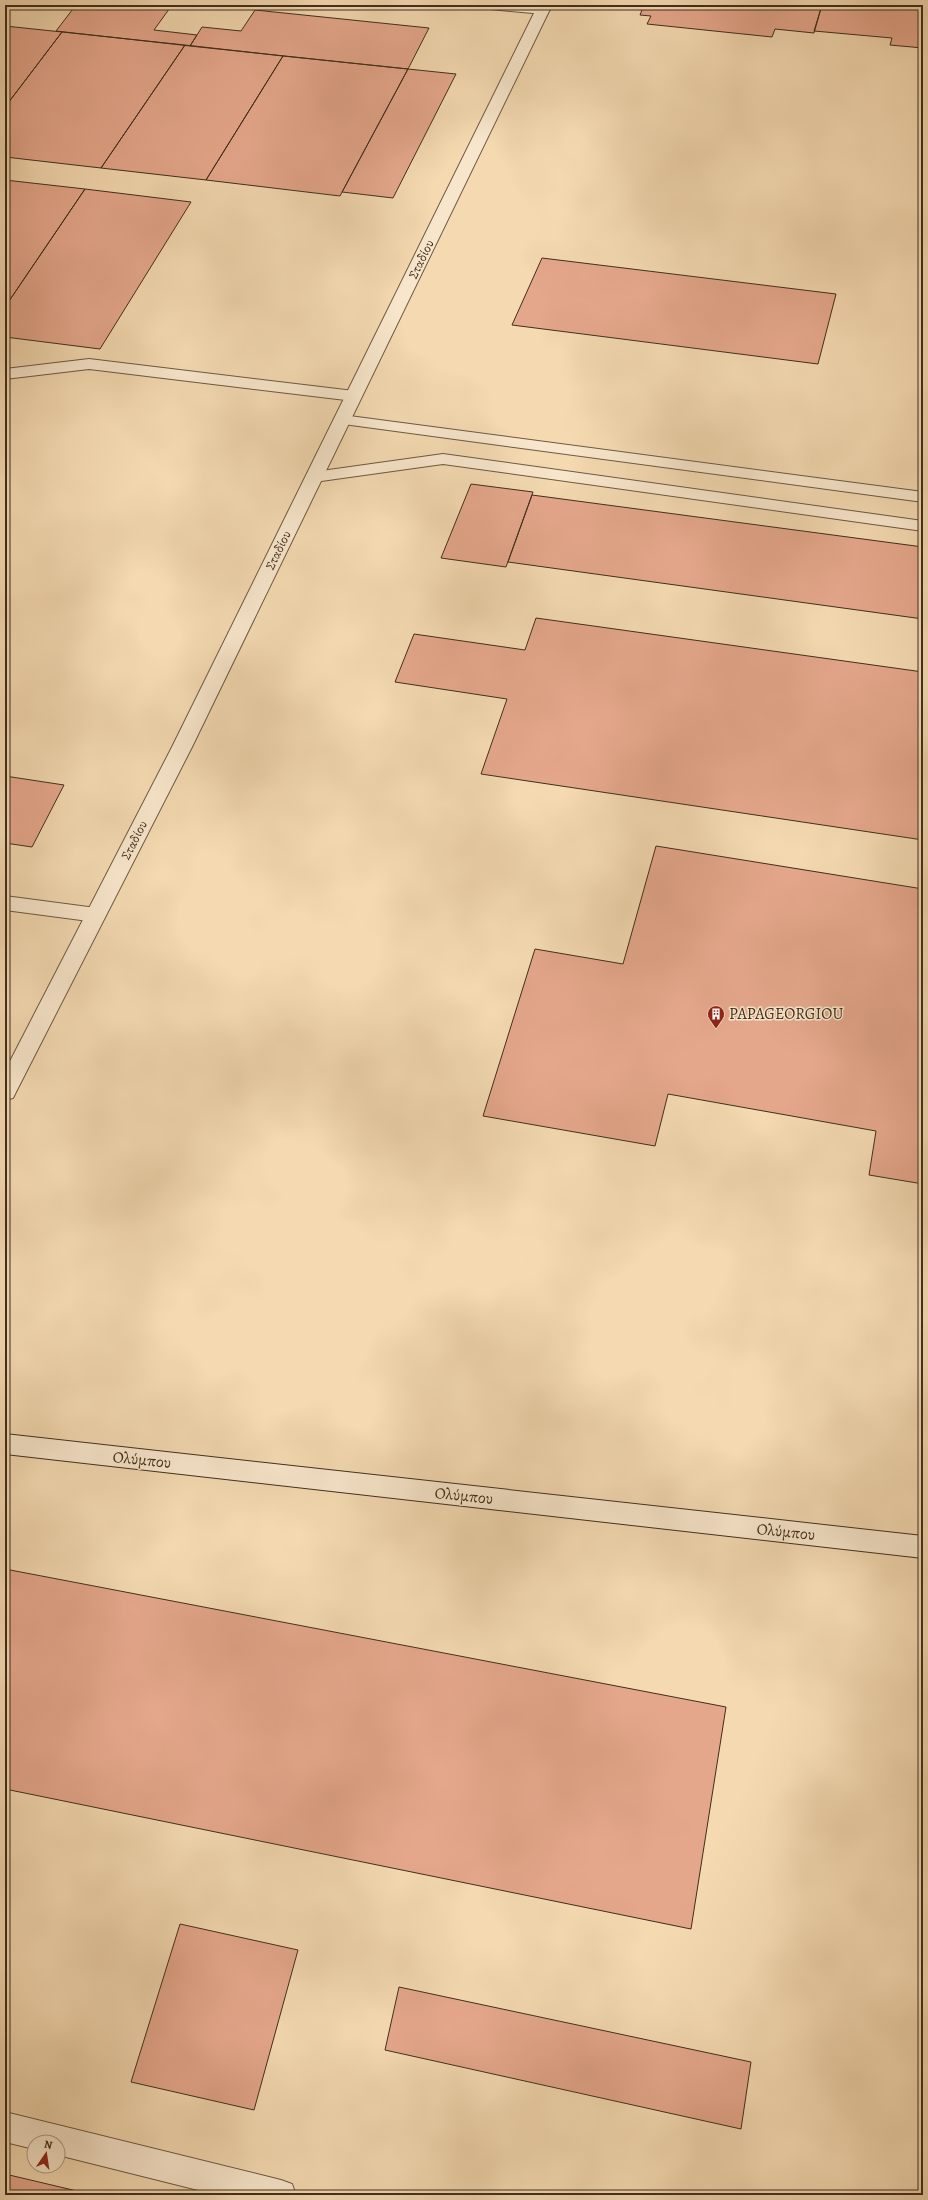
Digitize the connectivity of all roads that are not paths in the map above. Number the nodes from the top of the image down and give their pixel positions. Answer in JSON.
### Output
{"nodes":[{"id":1,"x":490,"y":5,"type":"edge"},
{"id":2,"x":544,"y":8,"type":"edge"},
{"id":3,"x":5,"y":374,"type":"edge"},
{"id":4,"x":354,"y":396,"type":"junction"},
{"id":5,"x":342,"y":420,"type":"junction"},
{"id":6,"x":314,"y":477,"type":"junction"},
{"id":7,"x":923,"y":497,"type":"edge"},
{"id":8,"x":923,"y":526,"type":"edge"},
{"id":9,"x":5,"y":903,"type":"edge"},
{"id":10,"x":96,"y":915,"type":"junction"},
{"id":11,"x":5,"y":1092,"type":"edge"},
{"id":12,"x":5,"y":1444,"type":"edge"},
{"id":13,"x":923,"y":1547,"type":"edge"},
{"id":14,"x":5,"y":2127,"type":"edge"},
{"id":15,"x":281,"y":2195,"type":"edge"}],
"edges":[{"from":1,"to":2,"type":"street"},
{"from":2,"to":4,"type":"street","name":"Σταδίου"},
{"from":3,"to":4,"type":"street"},
{"from":4,"to":5,"type":"street","name":"Σταδίου"},
{"from":5,"to":6,"type":"street","name":"Σταδίου"},
{"from":5,"to":7,"type":"street"},
{"from":6,"to":8,"type":"street"},
{"from":6,"to":10,"type":"street","name":"Σταδίου"},
{"from":9,"to":10,"type":"street"},
{"from":10,"to":11,"type":"street","name":"Σταδίου"},
{"from":12,"to":13,"type":"street","name":"Ολύμπου"},
{"from":14,"to":15,"type":"street"}]}
